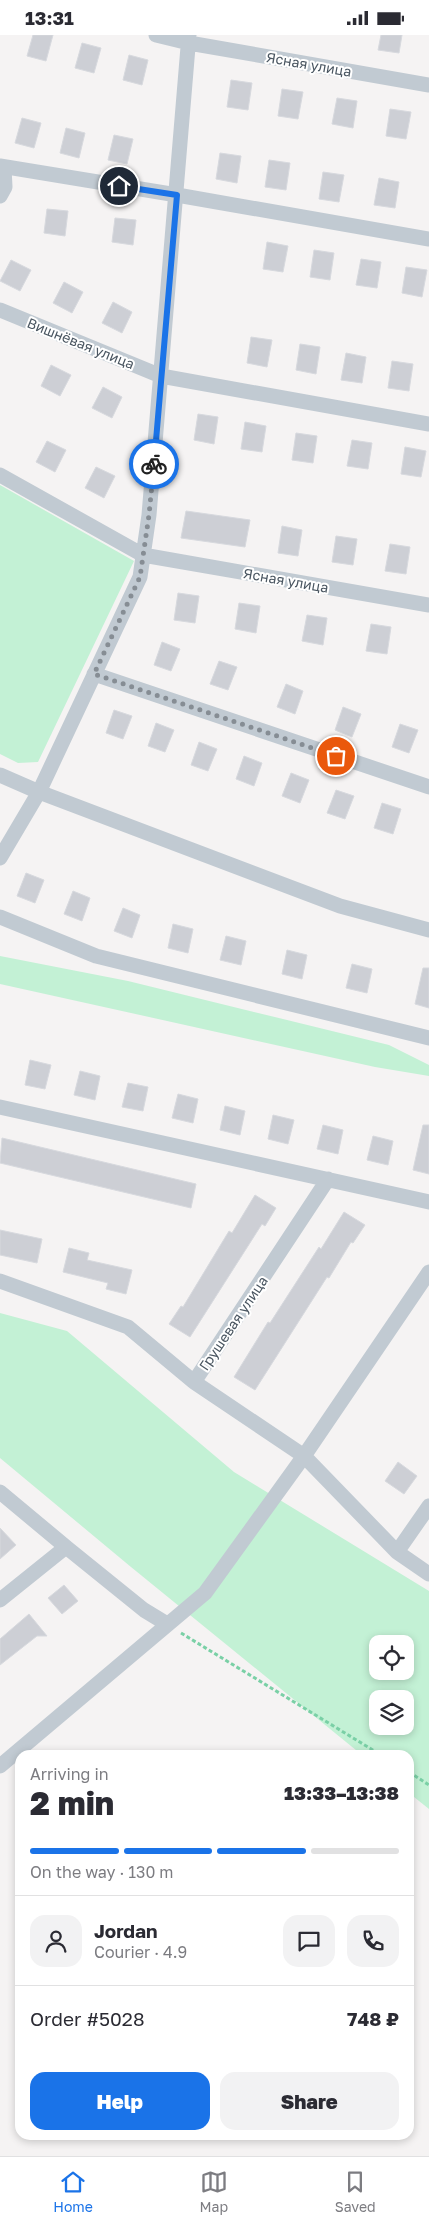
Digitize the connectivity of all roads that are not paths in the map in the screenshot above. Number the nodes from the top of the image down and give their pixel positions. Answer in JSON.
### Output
{"nodes":[{"id":1,"x":156,"y":35,"type":"edge"},
{"id":2,"x":189,"y":39,"type":"edge"},
{"id":3,"x":429,"y":85,"type":"edge"},
{"id":4,"x":2,"y":167,"type":"edge"},
{"id":5,"x":177,"y":195,"type":"junction"},
{"id":6,"x":0,"y":196,"type":"edge"},
{"id":7,"x":429,"y":239,"type":"edge"},
{"id":8,"x":0,"y":310,"type":"edge"},
{"id":9,"x":161,"y":376,"type":"junction"},
{"id":10,"x":429,"y":424,"type":"edge"},
{"id":11,"x":0,"y":475,"type":"edge"},
{"id":12,"x":143,"y":555,"type":"junction"},
{"id":13,"x":429,"y":605,"type":"edge"},
{"id":14,"x":94,"y":674,"type":"junction"},
{"id":15,"x":0,"y":775,"type":"edge"},
{"id":16,"x":429,"y":787,"type":"edge"},
{"id":17,"x":39,"y":793,"type":"junction"},
{"id":18,"x":0,"y":859,"type":"edge"},
{"id":19,"x":0,"y":917,"type":"edge"},
{"id":20,"x":429,"y":930,"type":"edge"},
{"id":21,"x":429,"y":1038,"type":"edge"},
{"id":22,"x":0,"y":1107,"type":"edge"},
{"id":23,"x":328,"y":1179,"type":"junction"},
{"id":24,"x":429,"y":1202,"type":"edge"},
{"id":25,"x":429,"y":1272,"type":"edge"},
{"id":26,"x":0,"y":1281,"type":"edge"},
{"id":27,"x":194,"y":1382,"type":"junction"},
{"id":28,"x":304,"y":1456,"type":"junction"},
{"id":29,"x":0,"y":1492,"type":"edge"},
{"id":30,"x":429,"y":1506,"type":"edge"},
{"id":31,"x":66,"y":1547,"type":"junction"},
{"id":32,"x":397,"y":1552,"type":"junction"},
{"id":33,"x":429,"y":1574,"type":"edge"},
{"id":34,"x":0,"y":1600,"type":"edge"},
{"id":35,"x":166,"y":1624,"type":"junction"},
{"id":36,"x":19,"y":1750,"type":"edge"},
{"id":37,"x":15,"y":1753,"type":"edge"},
{"id":38,"x":0,"y":1766,"type":"edge"}],
"edges":[{"from":1,"to":2,"type":"street"},
{"from":2,"to":3,"type":"street","name":"Ясная улица"},
{"from":2,"to":5,"type":"street"},
{"from":4,"to":5,"type":"street"},
{"from":4,"to":6,"type":"street"},
{"from":5,"to":7,"type":"street"},
{"from":5,"to":9,"type":"street"},
{"from":8,"to":9,"type":"street","name":"Вишнёвая улица"},
{"from":9,"to":10,"type":"street"},
{"from":9,"to":12,"type":"street"},
{"from":11,"to":12,"type":"street"},
{"from":12,"to":13,"type":"street","name":"Ясная улица"},
{"from":12,"to":14,"type":"street"},
{"from":14,"to":16,"type":"street"},
{"from":14,"to":17,"type":"street"},
{"from":15,"to":17,"type":"street"},
{"from":17,"to":18,"type":"street"},
{"from":17,"to":20,"type":"street"},
{"from":19,"to":21,"type":"street"},
{"from":22,"to":23,"type":"street"},
{"from":23,"to":24,"type":"street"},
{"from":23,"to":27,"type":"street","name":"Грушевая улица"},
{"from":25,"to":28,"type":"street"},
{"from":26,"to":27,"type":"street","name":"Грушевая улица"},
{"from":27,"to":28,"type":"street"},
{"from":28,"to":32,"type":"street"},
{"from":28,"to":35,"type":"street"},
{"from":29,"to":31,"type":"street"},
{"from":30,"to":32,"type":"street"},
{"from":31,"to":34,"type":"street"},
{"from":31,"to":35,"type":"street"},
{"from":32,"to":33,"type":"street"},
{"from":35,"to":36,"type":"street"},
{"from":37,"to":38,"type":"street"}]}
